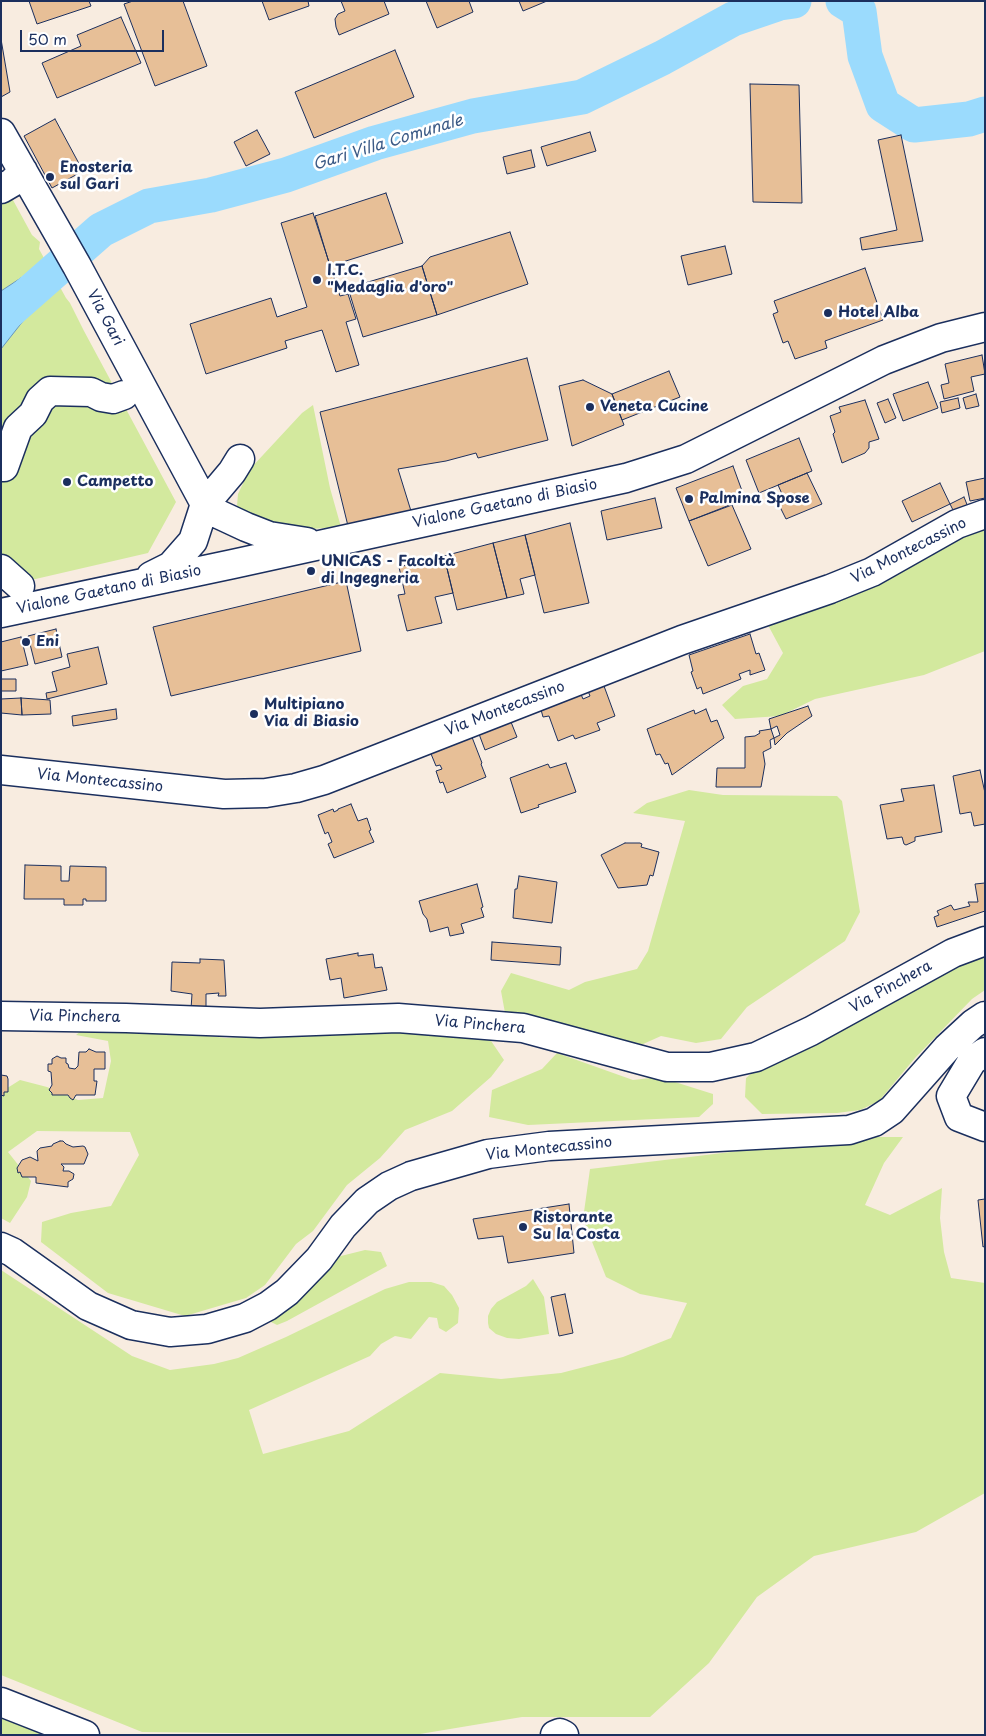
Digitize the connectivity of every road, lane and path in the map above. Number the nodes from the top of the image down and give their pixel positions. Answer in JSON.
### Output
{"nodes":[{"id":1,"x":1,"y":133,"type":"edge"},
{"id":2,"x":23,"y":171,"type":"junction"},
{"id":3,"x":1,"y":189,"type":"edge"},
{"id":4,"x":985,"y":327,"type":"edge"},
{"id":5,"x":124,"y":396,"type":"dead end"},
{"id":6,"x":1,"y":420,"type":"edge"},
{"id":7,"x":240,"y":458,"type":"dead end"},
{"id":8,"x":2,"y":470,"type":"edge"},
{"id":9,"x":210,"y":508,"type":"junction"},
{"id":10,"x":985,"y":514,"type":"edge"},
{"id":11,"x":325,"y":544,"type":"junction"},
{"id":12,"x":233,"y":564,"type":"junction"},
{"id":13,"x":134,"y":584,"type":"junction"},
{"id":14,"x":1,"y":613,"type":"edge"},
{"id":15,"x":1,"y":770,"type":"edge"},
{"id":16,"x":985,"y":941,"type":"edge"},
{"id":17,"x":1,"y":1016,"type":"edge"},
{"id":18,"x":985,"y":1016,"type":"edge"},
{"id":19,"x":985,"y":1052,"type":"edge"},
{"id":20,"x":985,"y":1127,"type":"edge"},
{"id":21,"x":1,"y":1247,"type":"edge"},
{"id":22,"x":1,"y":1702,"type":"edge"},
{"id":23,"x":85,"y":1735,"type":"edge"},
{"id":24,"x":555,"y":1735,"type":"edge"},
{"id":25,"x":564,"y":1735,"type":"edge"}],
"edges":[{"from":1,"to":2,"type":"street","name":"Via Gari"},
{"from":2,"to":3,"type":"street"},
{"from":2,"to":9,"type":"street","name":"Via Gari"},
{"from":4,"to":11,"type":"street","name":"Vialone Gaetano di Biasio"},
{"from":5,"to":8,"type":"street"},
{"from":6,"to":8,"type":"street"},
{"from":7,"to":9,"type":"street"},
{"from":9,"to":11,"type":"street"},
{"from":9,"to":12,"type":"street","name":"Via Gari"},
{"from":9,"to":13,"type":"street"},
{"from":10,"to":15,"type":"street","name":"Via Montecassino"},
{"from":11,"to":12,"type":"street","name":"Vialone Gaetano di Biasio"},
{"from":12,"to":13,"type":"street","name":"Vialone Gaetano di Biasio"},
{"from":13,"to":14,"type":"street","name":"Vialone Gaetano di Biasio"},
{"from":16,"to":17,"type":"street","name":"Via Pinchera"},
{"from":18,"to":21,"type":"street","name":"Via Montecassino"},
{"from":19,"to":20,"type":"street"},
{"from":22,"to":23,"type":"street"},
{"from":24,"to":25,"type":"street"}]}
